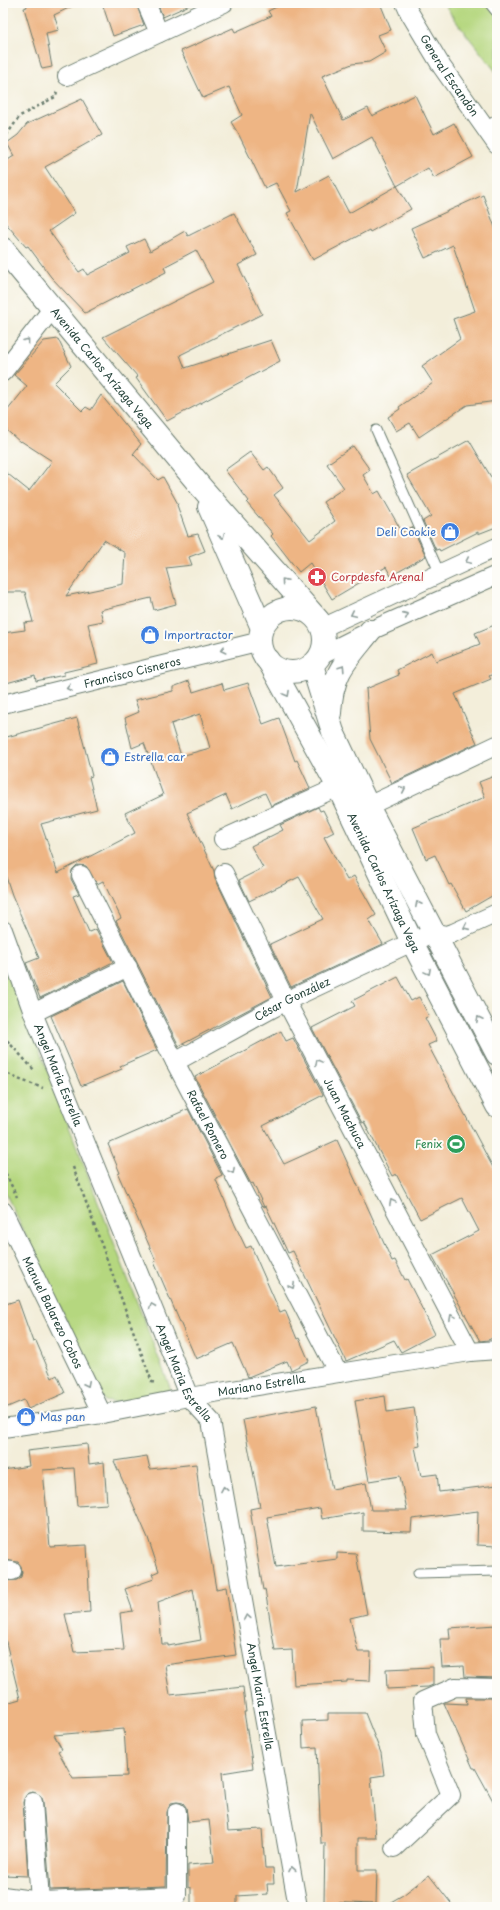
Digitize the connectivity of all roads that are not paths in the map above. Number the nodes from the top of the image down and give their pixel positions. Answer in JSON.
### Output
{"nodes":[{"id":1,"x":146,"y":3,"type":"edge"},
{"id":2,"x":224,"y":3,"type":"edge"},
{"id":3,"x":405,"y":3,"type":"edge"},
{"id":4,"x":489,"y":3,"type":"edge"},
{"id":5,"x":497,"y":13,"type":"edge"},
{"id":6,"x":159,"y":33,"type":"junction"},
{"id":7,"x":67,"y":76,"type":"road end"},
{"id":8,"x":492,"y":123,"type":"edge"},
{"id":9,"x":497,"y":144,"type":"edge"},
{"id":10,"x":3,"y":249,"type":"edge"},
{"id":11,"x":52,"y":309,"type":"junction"},
{"id":12,"x":3,"y":372,"type":"edge"},
{"id":13,"x":376,"y":430,"type":"dead end"},
{"id":14,"x":201,"y":487,"type":"junction"},
{"id":15,"x":497,"y":547,"type":"edge"},
{"id":16,"x":440,"y":574,"type":"junction"},
{"id":17,"x":497,"y":575,"type":"edge"},
{"id":18,"x":321,"y":624,"type":"junction"},
{"id":19,"x":370,"y":631,"type":"junction"},
{"id":20,"x":264,"y":643,"type":"junction"},
{"id":21,"x":316,"y":660,"type":"junction"},
{"id":22,"x":3,"y":704,"type":"edge"},
{"id":23,"x":333,"y":732,"type":"junction"},
{"id":24,"x":497,"y":745,"type":"edge"},
{"id":25,"x":338,"y":787,"type":"junction"},
{"id":26,"x":368,"y":806,"type":"junction"},
{"id":27,"x":224,"y":839,"type":"dead end"},
{"id":28,"x":224,"y":873,"type":"dead end"},
{"id":29,"x":82,"y":875,"type":"dead end"},
{"id":30,"x":497,"y":913,"type":"edge"},
{"id":31,"x":3,"y":930,"type":"edge"},
{"id":32,"x":433,"y":933,"type":"junction"},
{"id":33,"x":412,"y":942,"type":"junction"},
{"id":34,"x":128,"y":967,"type":"junction"},
{"id":35,"x":286,"y":1001,"type":"junction"},
{"id":36,"x":34,"y":1012,"type":"junction"},
{"id":37,"x":497,"y":1054,"type":"edge"},
{"id":38,"x":175,"y":1062,"type":"junction"},
{"id":39,"x":497,"y":1106,"type":"edge"},
{"id":40,"x":3,"y":1211,"type":"edge"},
{"id":41,"x":497,"y":1350,"type":"edge"},
{"id":42,"x":470,"y":1352,"type":"junction"},
{"id":43,"x":338,"y":1373,"type":"junction"},
{"id":44,"x":189,"y":1397,"type":"junction"},
{"id":45,"x":102,"y":1414,"type":"junction"},
{"id":46,"x":3,"y":1428,"type":"edge"},
{"id":47,"x":497,"y":1571,"type":"edge"},
{"id":48,"x":418,"y":1573,"type":"dead end"},
{"id":49,"x":497,"y":1688,"type":"edge"},
{"id":50,"x":33,"y":1802,"type":"dead end"},
{"id":51,"x":177,"y":1812,"type":"dead end"},
{"id":52,"x":394,"y":1848,"type":"dead end"},
{"id":53,"x":12,"y":1900,"type":"edge"},
{"id":54,"x":40,"y":1901,"type":"junction"},
{"id":55,"x":298,"y":1907,"type":"edge"}],
"edges":[{"from":1,"to":6,"type":"street"},
{"from":2,"to":6,"type":"street"},
{"from":3,"to":8,"type":"street","name":"General Escandón"},
{"from":4,"to":5,"type":"lane"},
{"from":6,"to":7,"type":"street"},
{"from":8,"to":9,"type":"street","name":"General Escandón"},
{"from":10,"to":11,"type":"street","name":"Avenida Carlos Arízaga Vega"},
{"from":12,"to":11,"type":"street","one_way":true},
{"from":11,"to":14,"type":"street","name":"Avenida Carlos Arízaga Vega"},
{"from":13,"to":16,"type":"lane"},
{"from":18,"to":14,"type":"street","name":"Avenida Carlos Arízaga Vega","one_way":true},
{"from":14,"to":20,"type":"street","name":"Avenida Carlos Arízaga Vega","one_way":true},
{"from":15,"to":16,"type":"street","one_way":true},
{"from":16,"to":18,"type":"street","one_way":true},
{"from":19,"to":17,"type":"street","one_way":true},
{"from":18,"to":20,"type":"street"},
{"from":18,"to":21,"type":"street"},
{"from":19,"to":21,"type":"street"},
{"from":23,"to":19,"type":"street","one_way":true},
{"from":20,"to":21,"type":"street"},
{"from":20,"to":22,"type":"street","name":"Francisco Cisneros","one_way":true},
{"from":20,"to":25,"type":"street","name":"Avenida Carlos Arízaga Vega","one_way":true},
{"from":21,"to":23,"type":"street","name":"Avenida Carlos Arízaga Vega"},
{"from":23,"to":26,"type":"street","name":"Avenida Carlos Arízaga Vega"},
{"from":26,"to":24,"type":"street","one_way":true},
{"from":25,"to":27,"type":"street"},
{"from":25,"to":33,"type":"street","name":"Avenida Carlos Arízaga Vega"},
{"from":32,"to":26,"type":"street","name":"Avenida Carlos Arízaga Vega","one_way":true},
{"from":28,"to":35,"type":"street","name":"Juan Machuca"},
{"from":29,"to":34,"type":"street","name":"Rafael Romero"},
{"from":30,"to":32,"type":"street","one_way":true},
{"from":31,"to":36,"type":"street","name":"Angel Maria Estrella"},
{"from":32,"to":33,"type":"street","name":"César González"},
{"from":37,"to":32,"type":"street","name":"Avenida Carlos Arízaga Vega","one_way":true},
{"from":33,"to":35,"type":"street","name":"César González"},
{"from":33,"to":39,"type":"street","name":"Avenida Carlos Arízaga Vega","one_way":true},
{"from":34,"to":36,"type":"street"},
{"from":34,"to":38,"type":"street","name":"Rafael Romero"},
{"from":35,"to":38,"type":"street","name":"César González"},
{"from":42,"to":35,"type":"street","name":"Juan Machuca","one_way":true},
{"from":44,"to":36,"type":"street","name":"Angel Maria Estrella","one_way":true},
{"from":38,"to":43,"type":"street","name":"Rafael Romero","one_way":true},
{"from":40,"to":45,"type":"street","name":"Manuel Balarezo Cobos","one_way":true},
{"from":41,"to":42,"type":"street","name":"Mariano Estrella"},
{"from":42,"to":43,"type":"street","name":"Mariano Estrella"},
{"from":43,"to":44,"type":"street","name":"Mariano Estrella"},
{"from":44,"to":45,"type":"street","name":"Mariano Estrella"},
{"from":55,"to":44,"type":"street","name":"Angel Maria Estrella","one_way":true},
{"from":45,"to":46,"type":"street","name":"Mariano Estrella"},
{"from":47,"to":48,"type":"lane"},
{"from":49,"to":52,"type":"street"},
{"from":50,"to":54,"type":"street"},
{"from":51,"to":54,"type":"street"},
{"from":53,"to":54,"type":"street"}]}
